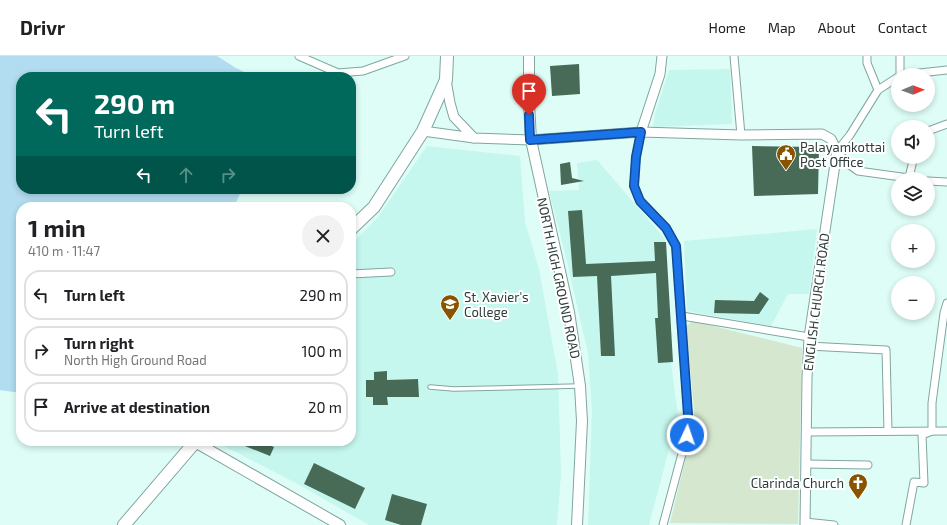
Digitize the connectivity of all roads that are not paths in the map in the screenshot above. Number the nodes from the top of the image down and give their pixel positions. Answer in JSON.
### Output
{"nodes":[{"id":1,"x":299,"y":56,"type":"edge"},
{"id":2,"x":405,"y":56,"type":"edge"},
{"id":3,"x":446,"y":56,"type":"edge"},
{"id":4,"x":530,"y":56,"type":"edge"},
{"id":5,"x":662,"y":56,"type":"edge"},
{"id":6,"x":734,"y":56,"type":"edge"},
{"id":7,"x":867,"y":56,"type":"edge"},
{"id":8,"x":900,"y":56,"type":"edge"},
{"id":9,"x":900,"y":68,"type":"edge"},
{"id":10,"x":947,"y":70,"type":"edge"},
{"id":11,"x":336,"y":72,"type":"edge"},
{"id":12,"x":350,"y":72,"type":"edge"},
{"id":13,"x":935,"y":72,"type":"edge"},
{"id":14,"x":446,"y":80,"type":"junction"},
{"id":15,"x":891,"y":82,"type":"edge"},
{"id":16,"x":878,"y":90,"type":"junction"},
{"id":17,"x":947,"y":124,"type":"edge"},
{"id":18,"x":935,"y":128,"type":"edge"},
{"id":19,"x":423,"y":131,"type":"junction"},
{"id":20,"x":641,"y":132,"type":"junction"},
{"id":21,"x":741,"y":135,"type":"junction"},
{"id":22,"x":474,"y":138,"type":"junction"},
{"id":23,"x":530,"y":140,"type":"junction"},
{"id":24,"x":837,"y":151,"type":"junction"},
{"id":25,"x":891,"y":175,"type":"edge"},
{"id":26,"x":935,"y":181,"type":"edge"},
{"id":27,"x":947,"y":182,"type":"edge"},
{"id":28,"x":356,"y":224,"type":"edge"},
{"id":29,"x":391,"y":272,"type":"dead end"},
{"id":30,"x":356,"y":274,"type":"edge"},
{"id":31,"x":947,"y":303,"type":"edge"},
{"id":32,"x":682,"y":316,"type":"junction"},
{"id":33,"x":809,"y":341,"type":"junction"},
{"id":34,"x":944,"y":341,"type":"edge"},
{"id":35,"x":580,"y":386,"type":"junction"},
{"id":36,"x":430,"y":387,"type":"dead end"},
{"id":37,"x":888,"y":431,"type":"junction"},
{"id":38,"x":932,"y":431,"type":"junction"},
{"id":39,"x":947,"y":431,"type":"edge"},
{"id":40,"x":806,"y":432,"type":"junction"},
{"id":41,"x":192,"y":446,"type":"edge"},
{"id":42,"x":202,"y":446,"type":"edge"},
{"id":43,"x":806,"y":464,"type":"junction"},
{"id":44,"x":868,"y":465,"type":"dead end"},
{"id":45,"x":805,"y":524,"type":"edge"},
{"id":46,"x":124,"y":525,"type":"edge"},
{"id":47,"x":340,"y":525,"type":"edge"},
{"id":48,"x":577,"y":525,"type":"edge"},
{"id":49,"x":663,"y":525,"type":"edge"},
{"id":50,"x":834,"y":525,"type":"edge"},
{"id":51,"x":906,"y":525,"type":"edge"}],
"edges":[{"from":1,"to":11,"type":"street"},
{"from":2,"to":12,"type":"street"},
{"from":3,"to":14,"type":"main road"},
{"from":4,"to":23,"type":"main road","name":"NORTH HIGH GROUND ROAD"},
{"from":5,"to":20,"type":"street"},
{"from":6,"to":21,"type":"street"},
{"from":7,"to":16,"type":"street"},
{"from":8,"to":9,"type":"street"},
{"from":10,"to":13,"type":"street"},
{"from":14,"to":19,"type":"main road"},
{"from":14,"to":22,"type":"street"},
{"from":15,"to":16,"type":"street"},
{"from":16,"to":24,"type":"street"},
{"from":17,"to":18,"type":"street"},
{"from":19,"to":22,"type":"street"},
{"from":19,"to":28,"type":"main road"},
{"from":20,"to":21,"type":"street"},
{"from":20,"to":23,"type":"street"},
{"from":20,"to":32,"type":"street"},
{"from":21,"to":24,"type":"street"},
{"from":22,"to":23,"type":"street"},
{"from":23,"to":35,"type":"main road","name":"NORTH HIGH GROUND ROAD"},
{"from":24,"to":25,"type":"street"},
{"from":24,"to":33,"type":"street","name":"ENGLISH CHURCH ROAD"},
{"from":26,"to":27,"type":"street"},
{"from":29,"to":30,"type":"street"},
{"from":31,"to":34,"type":"street"},
{"from":32,"to":33,"type":"street"},
{"from":32,"to":49,"type":"street"},
{"from":33,"to":37,"type":"street"},
{"from":33,"to":40,"type":"street","name":"ENGLISH CHURCH ROAD"},
{"from":34,"to":38,"type":"street"},
{"from":35,"to":36,"type":"lane"},
{"from":35,"to":48,"type":"main road","name":"NORTH HIGH GROUND ROAD"},
{"from":37,"to":38,"type":"street"},
{"from":37,"to":40,"type":"street"},
{"from":38,"to":39,"type":"street"},
{"from":38,"to":51,"type":"street"},
{"from":40,"to":43,"type":"street","name":"ENGLISH CHURCH ROAD"},
{"from":41,"to":46,"type":"main road"},
{"from":42,"to":47,"type":"main road"},
{"from":43,"to":44,"type":"street"},
{"from":43,"to":45,"type":"street","name":"ENGLISH CHURCH ROAD"},
{"from":45,"to":50,"type":"street"}]}
